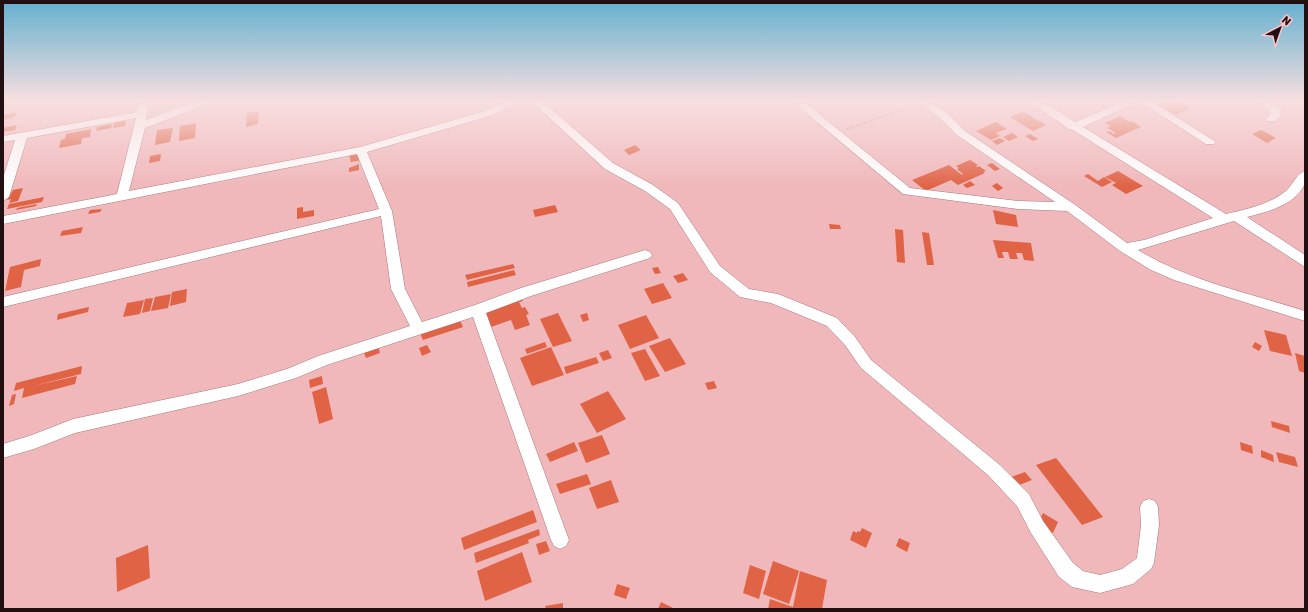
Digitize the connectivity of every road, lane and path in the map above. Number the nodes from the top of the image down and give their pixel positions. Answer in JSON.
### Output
{"nodes":[{"id":1,"x":65,"y":130,"type":"edge"},
{"id":2,"x":139,"y":130,"type":"edge"},
{"id":3,"x":432,"y":130,"type":"edge"},
{"id":4,"x":569,"y":130,"type":"edge"},
{"id":5,"x":833,"y":130,"type":"edge"},
{"id":6,"x":846,"y":130,"type":"edge"},
{"id":7,"x":958,"y":130,"type":"edge"},
{"id":8,"x":1077,"y":130,"type":"edge"},
{"id":9,"x":1190,"y":130,"type":"edge"},
{"id":10,"x":837,"y":133,"type":"junction"},
{"id":11,"x":22,"y":135,"type":"junction"},
{"id":12,"x":3,"y":139,"type":"edge"},
{"id":13,"x":1210,"y":142,"type":"dead end"},
{"id":14,"x":361,"y":150,"type":"junction"},
{"id":15,"x":1305,"y":176,"type":"edge"},
{"id":16,"x":122,"y":196,"type":"junction"},
{"id":17,"x":3,"y":197,"type":"edge"},
{"id":18,"x":1070,"y":207,"type":"junction"},
{"id":19,"x":386,"y":211,"type":"junction"},
{"id":20,"x":1230,"y":218,"type":"junction"},
{"id":21,"x":3,"y":220,"type":"edge"},
{"id":22,"x":1125,"y":248,"type":"junction"},
{"id":23,"x":645,"y":255,"type":"dead end"},
{"id":24,"x":1305,"y":262,"type":"edge"},
{"id":25,"x":3,"y":302,"type":"edge"},
{"id":26,"x":478,"y":310,"type":"junction"},
{"id":27,"x":1305,"y":316,"type":"edge"},
{"id":28,"x":418,"y":328,"type":"junction"},
{"id":29,"x":3,"y":451,"type":"edge"},
{"id":30,"x":1149,"y":507,"type":"dead end"},
{"id":31,"x":560,"y":540,"type":"dead end"}],
"edges":[{"from":1,"to":11,"type":"street"},
{"from":2,"to":16,"type":"street"},
{"from":3,"to":14,"type":"street"},
{"from":4,"to":30,"type":"street"},
{"from":5,"to":10,"type":"street"},
{"from":6,"to":10,"type":"path"},
{"from":7,"to":18,"type":"street"},
{"from":8,"to":20,"type":"street"},
{"from":9,"to":13,"type":"street"},
{"from":10,"to":18,"type":"street"},
{"from":11,"to":12,"type":"street"},
{"from":11,"to":17,"type":"street"},
{"from":14,"to":16,"type":"street"},
{"from":14,"to":19,"type":"street"},
{"from":15,"to":20,"type":"street"},
{"from":16,"to":21,"type":"street"},
{"from":18,"to":22,"type":"street"},
{"from":19,"to":25,"type":"street"},
{"from":19,"to":28,"type":"street"},
{"from":20,"to":22,"type":"street"},
{"from":20,"to":24,"type":"street"},
{"from":22,"to":27,"type":"street"},
{"from":23,"to":26,"type":"street"},
{"from":26,"to":28,"type":"street"},
{"from":26,"to":31,"type":"street"},
{"from":28,"to":29,"type":"street"}]}
